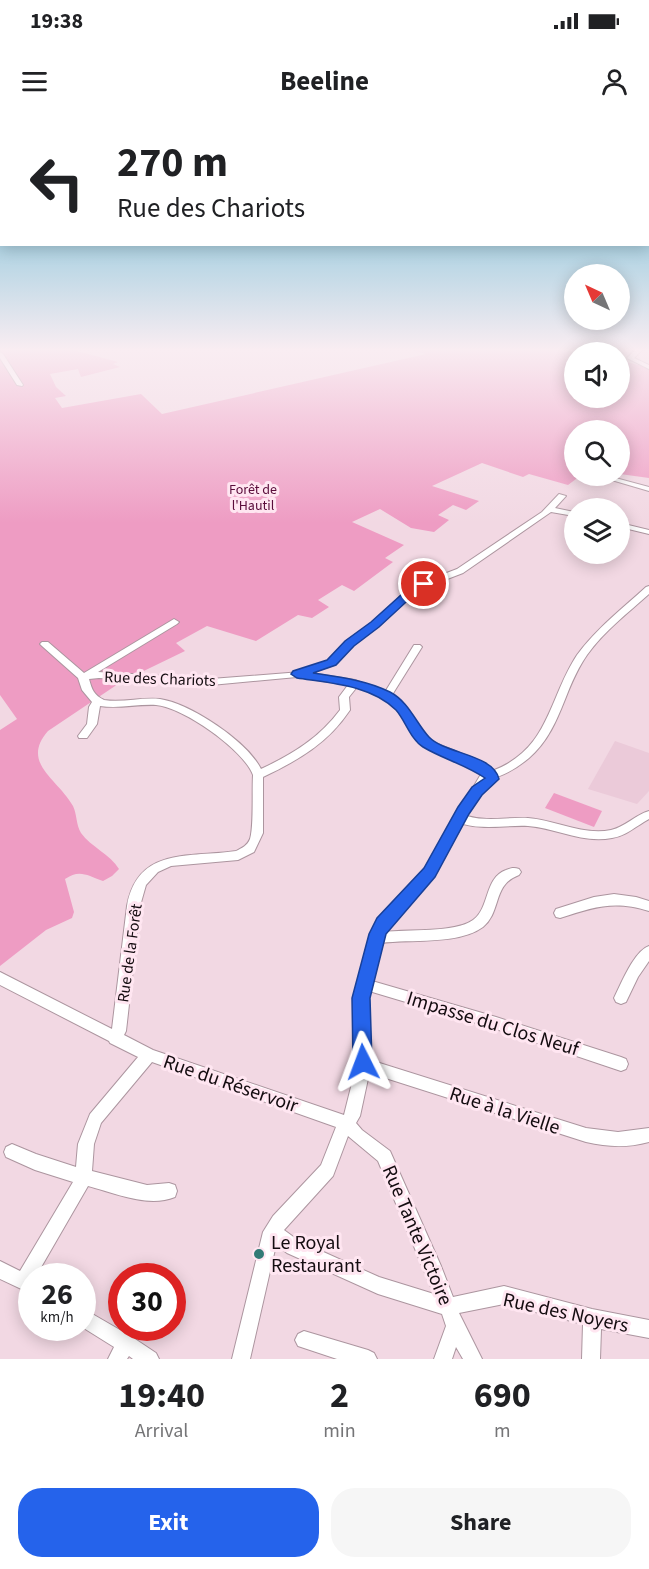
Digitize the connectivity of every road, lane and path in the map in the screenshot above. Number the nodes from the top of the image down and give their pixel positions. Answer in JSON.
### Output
{"nodes":[{"id":1,"x":630,"y":484,"type":"edge"},
{"id":2,"x":649,"y":489,"type":"edge"},
{"id":3,"x":562,"y":496,"type":"dead end"},
{"id":4,"x":550,"y":509,"type":"junction"},
{"id":5,"x":564,"y":512,"type":"edge"},
{"id":6,"x":630,"y":527,"type":"edge"},
{"id":7,"x":649,"y":532,"type":"edge"},
{"id":8,"x":649,"y":589,"type":"edge"},
{"id":9,"x":174,"y":622,"type":"dead end"},
{"id":10,"x":45,"y":644,"type":"dead end"},
{"id":11,"x":417,"y":647,"type":"dead end"},
{"id":12,"x":297,"y":674,"type":"junction"},
{"id":13,"x":83,"y":677,"type":"junction"},
{"id":14,"x":355,"y":683,"type":"junction"},
{"id":15,"x":387,"y":696,"type":"junction"},
{"id":16,"x":98,"y":702,"type":"junction"},
{"id":17,"x":83,"y":736,"type":"dead end"},
{"id":18,"x":258,"y":775,"type":"junction"},
{"id":19,"x":491,"y":775,"type":"junction"},
{"id":20,"x":649,"y":815,"type":"edge"},
{"id":21,"x":460,"y":818,"type":"junction"},
{"id":22,"x":515,"y":872,"type":"dead end"},
{"id":23,"x":649,"y":906,"type":"edge"},
{"id":24,"x":560,"y":913,"type":"dead end"},
{"id":25,"x":376,"y":939,"type":"junction"},
{"id":26,"x":649,"y":951,"type":"edge"},
{"id":27,"x":0,"y":978,"type":"edge"},
{"id":28,"x":364,"y":984,"type":"junction"},
{"id":29,"x":621,"y":998,"type":"dead end"},
{"id":30,"x":115,"y":1039,"type":"junction"},
{"id":31,"x":149,"y":1055,"type":"junction"},
{"id":32,"x":621,"y":1064,"type":"dead end"},
{"id":33,"x":363,"y":1067,"type":"junction"},
{"id":34,"x":347,"y":1123,"type":"junction"},
{"id":35,"x":649,"y":1135,"type":"edge"},
{"id":36,"x":12,"y":1152,"type":"dead end"},
{"id":37,"x":84,"y":1177,"type":"junction"},
{"id":38,"x":169,"y":1191,"type":"dead end"},
{"id":39,"x":273,"y":1232,"type":"junction"},
{"id":40,"x":39,"y":1263,"type":"edge"},
{"id":41,"x":0,"y":1270,"type":"edge"},
{"id":42,"x":18,"y":1278,"type":"edge"},
{"id":43,"x":448,"y":1307,"type":"junction"},
{"id":44,"x":592,"y":1318,"type":"junction"},
{"id":45,"x":455,"y":1326,"type":"junction"},
{"id":46,"x":96,"y":1329,"type":"edge"},
{"id":47,"x":649,"y":1329,"type":"edge"},
{"id":48,"x":304,"y":1340,"type":"dead end"},
{"id":49,"x":122,"y":1351,"type":"edge"},
{"id":50,"x":150,"y":1359,"type":"edge"},
{"id":51,"x":241,"y":1359,"type":"edge"},
{"id":52,"x":368,"y":1359,"type":"edge"},
{"id":53,"x":443,"y":1359,"type":"edge"},
{"id":54,"x":473,"y":1359,"type":"edge"},
{"id":55,"x":591,"y":1359,"type":"edge"}],
"edges":[{"from":1,"to":2,"type":"street"},
{"from":3,"to":4,"type":"street"},
{"from":4,"to":5,"type":"street"},
{"from":4,"to":12,"type":"street"},
{"from":6,"to":7,"type":"street"},
{"from":8,"to":19,"type":"street"},
{"from":9,"to":13,"type":"street"},
{"from":10,"to":13,"type":"street"},
{"from":11,"to":15,"type":"street"},
{"from":12,"to":13,"type":"street","name":"Rue des Chariots"},
{"from":12,"to":14,"type":"street","name":"Rue des Chariots"},
{"from":13,"to":16,"type":"street"},
{"from":14,"to":15,"type":"street","name":"Rue des Chariots"},
{"from":14,"to":18,"type":"street"},
{"from":15,"to":19,"type":"street","name":"Rue des Chariots"},
{"from":16,"to":17,"type":"street"},
{"from":16,"to":18,"type":"street"},
{"from":18,"to":30,"type":"street","name":"Rue de la Forêt"},
{"from":19,"to":21,"type":"street"},
{"from":20,"to":21,"type":"street"},
{"from":21,"to":25,"type":"street"},
{"from":22,"to":25,"type":"street"},
{"from":23,"to":24,"type":"street"},
{"from":25,"to":28,"type":"street"},
{"from":26,"to":29,"type":"street"},
{"from":27,"to":30,"type":"street","name":"Rue du Réservoir"},
{"from":28,"to":32,"type":"street","name":"Impasse du Clos Neuf"},
{"from":28,"to":33,"type":"street"},
{"from":30,"to":31,"type":"street","name":"Rue du Réservoir"},
{"from":31,"to":34,"type":"street","name":"Rue du Réservoir"},
{"from":31,"to":37,"type":"street"},
{"from":33,"to":34,"type":"street"},
{"from":33,"to":35,"type":"street","name":"Rue à la Vielle"},
{"from":34,"to":39,"type":"street"},
{"from":34,"to":43,"type":"street","name":"Rue Tante Victoire"},
{"from":36,"to":37,"type":"street"},
{"from":37,"to":38,"type":"street"},
{"from":37,"to":40,"type":"street"},
{"from":39,"to":43,"type":"street"},
{"from":39,"to":51,"type":"street"},
{"from":41,"to":42,"type":"street"},
{"from":43,"to":44,"type":"street","name":"Rue des Noyers"},
{"from":43,"to":45,"type":"street","name":"Rue Tante Victoire"},
{"from":44,"to":47,"type":"street","name":"Rue des Noyers"},
{"from":44,"to":55,"type":"street"},
{"from":45,"to":53,"type":"street"},
{"from":45,"to":54,"type":"street","name":"Rue Tante Victoire"},
{"from":46,"to":49,"type":"street"},
{"from":48,"to":52,"type":"street"},
{"from":49,"to":50,"type":"street"}]}
